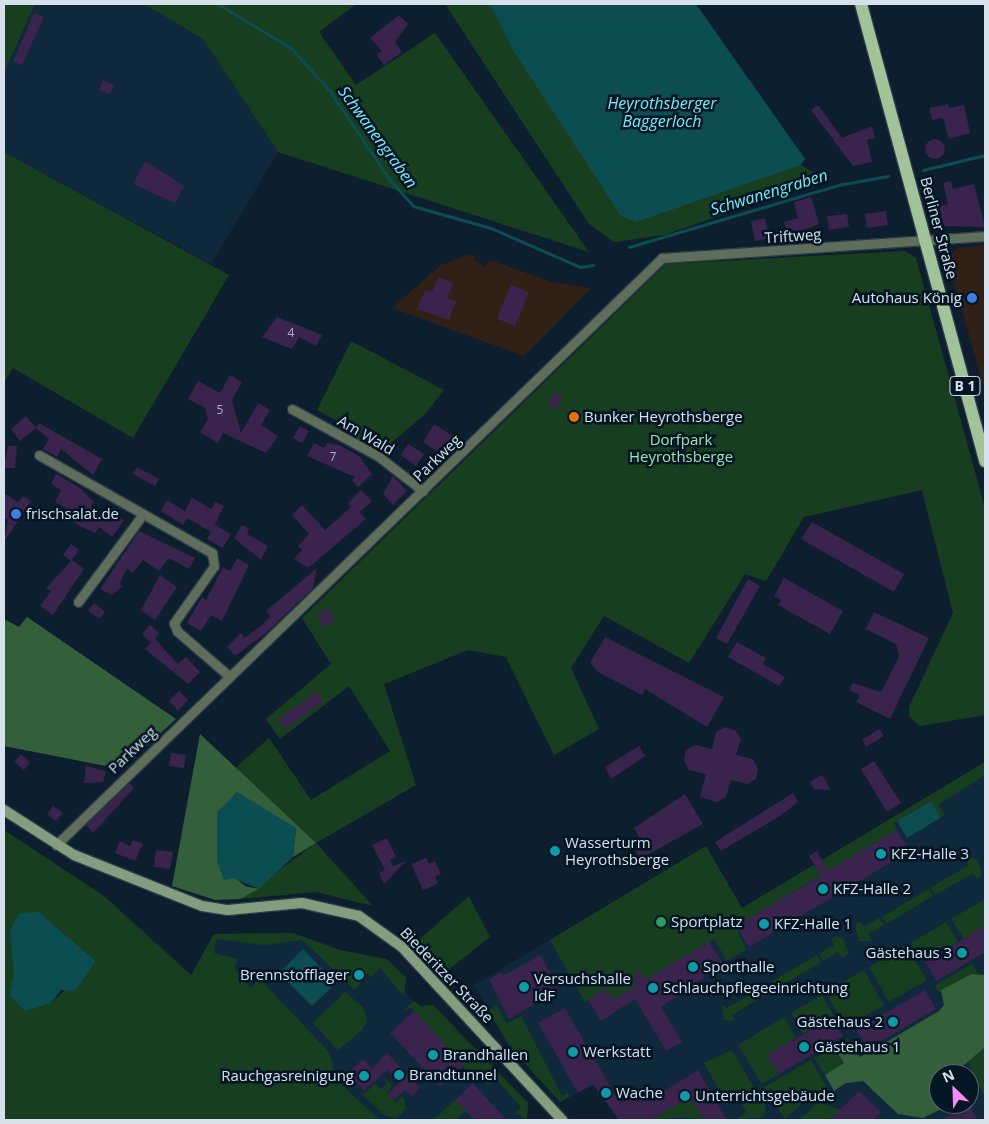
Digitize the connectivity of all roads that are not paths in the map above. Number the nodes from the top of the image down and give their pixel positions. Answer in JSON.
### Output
{"nodes":[{"id":1,"x":861,"y":4,"type":"edge"},
{"id":2,"x":985,"y":236,"type":"edge"},
{"id":3,"x":926,"y":242,"type":"junction"},
{"id":4,"x":662,"y":258,"type":"joint"},
{"id":5,"x":292,"y":408,"type":"dead end"},
{"id":6,"x":39,"y":455,"type":"dead end"},
{"id":7,"x":985,"y":461,"type":"edge"},
{"id":8,"x":423,"y":491,"type":"junction"},
{"id":9,"x":143,"y":514,"type":"junction"},
{"id":10,"x":78,"y":602,"type":"dead end"},
{"id":11,"x":228,"y":676,"type":"junction"},
{"id":12,"x":4,"y":810,"type":"edge"},
{"id":13,"x":56,"y":845,"type":"junction"},
{"id":14,"x":562,"y":1120,"type":"edge"}],
"edges":[{"from":1,"to":3,"type":"main road","name":"Berliner Straße","number":"B 1"},
{"from":2,"to":3,"type":"street","name":"Triftweg"},
{"from":3,"to":4,"type":"street","name":"Triftweg"},
{"from":3,"to":7,"type":"main road","name":"Berliner Straße","number":"B 1"},
{"from":4,"to":8,"type":"street","name":"Parkweg"},
{"from":5,"to":8,"type":"street","name":"Am Wald"},
{"from":6,"to":9,"type":"street"},
{"from":8,"to":11,"type":"street","name":"Parkweg"},
{"from":9,"to":10,"type":"street"},
{"from":9,"to":11,"type":"street"},
{"from":11,"to":13,"type":"street","name":"Parkweg"},
{"from":12,"to":13,"type":"street","name":"Biederitzer Straße"},
{"from":13,"to":14,"type":"street","name":"Biederitzer Straße"}]}
